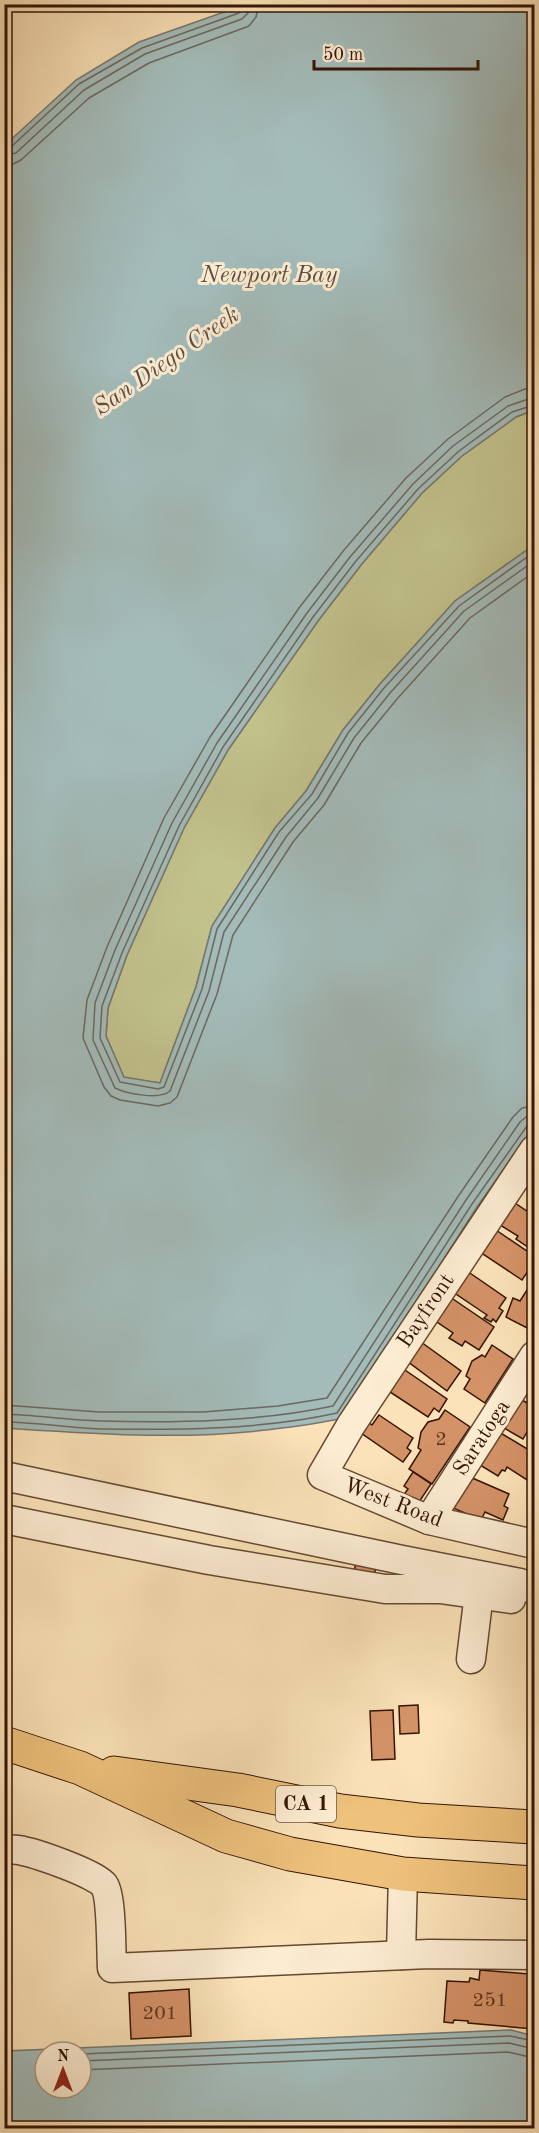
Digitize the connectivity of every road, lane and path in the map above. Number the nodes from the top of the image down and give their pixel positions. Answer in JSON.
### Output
{"nodes":[{"id":1,"x":534,"y":1150,"type":"edge"},
{"id":2,"x":534,"y":1356,"type":"edge"},
{"id":3,"x":322,"y":1475,"type":"joint"},
{"id":4,"x":4,"y":1476,"type":"edge"},
{"id":5,"x":4,"y":1519,"type":"edge"},
{"id":6,"x":429,"y":1520,"type":"junction"},
{"id":7,"x":534,"y":1544,"type":"edge"},
{"id":8,"x":480,"y":1585,"type":"junction"},
{"id":9,"x":534,"y":1590,"type":"edge"},
{"id":10,"x":534,"y":1595,"type":"edge"},
{"id":11,"x":471,"y":1659,"type":"dead end"},
{"id":12,"x":4,"y":1743,"type":"edge"},
{"id":13,"x":80,"y":1768,"type":"junction"},
{"id":14,"x":534,"y":1827,"type":"edge"},
{"id":15,"x":4,"y":1849,"type":"edge"},
{"id":16,"x":403,"y":1874,"type":"junction"},
{"id":17,"x":534,"y":1883,"type":"edge"},
{"id":18,"x":401,"y":1955,"type":"junction"},
{"id":19,"x":534,"y":1955,"type":"edge"}],
"edges":[{"from":1,"to":3,"type":"lane","name":"Bayfront"},
{"from":2,"to":6,"type":"lane","name":"Saratoga"},
{"from":3,"to":6,"type":"lane","name":"West Road"},
{"from":4,"to":8,"type":"lane"},
{"from":5,"to":8,"type":"lane"},
{"from":6,"to":7,"type":"lane","name":"West Road"},
{"from":8,"to":9,"type":"lane"},
{"from":8,"to":10,"type":"lane"},
{"from":8,"to":11,"type":"lane"},
{"from":12,"to":13,"type":"highway","number":"CA 1"},
{"from":13,"to":14,"type":"highway","number":"CA 1"},
{"from":13,"to":16,"type":"highway","number":"CA 1"},
{"from":15,"to":18,"type":"lane"},
{"from":16,"to":17,"type":"highway","number":"CA 1"},
{"from":16,"to":18,"type":"lane"},
{"from":18,"to":19,"type":"lane"}]}
